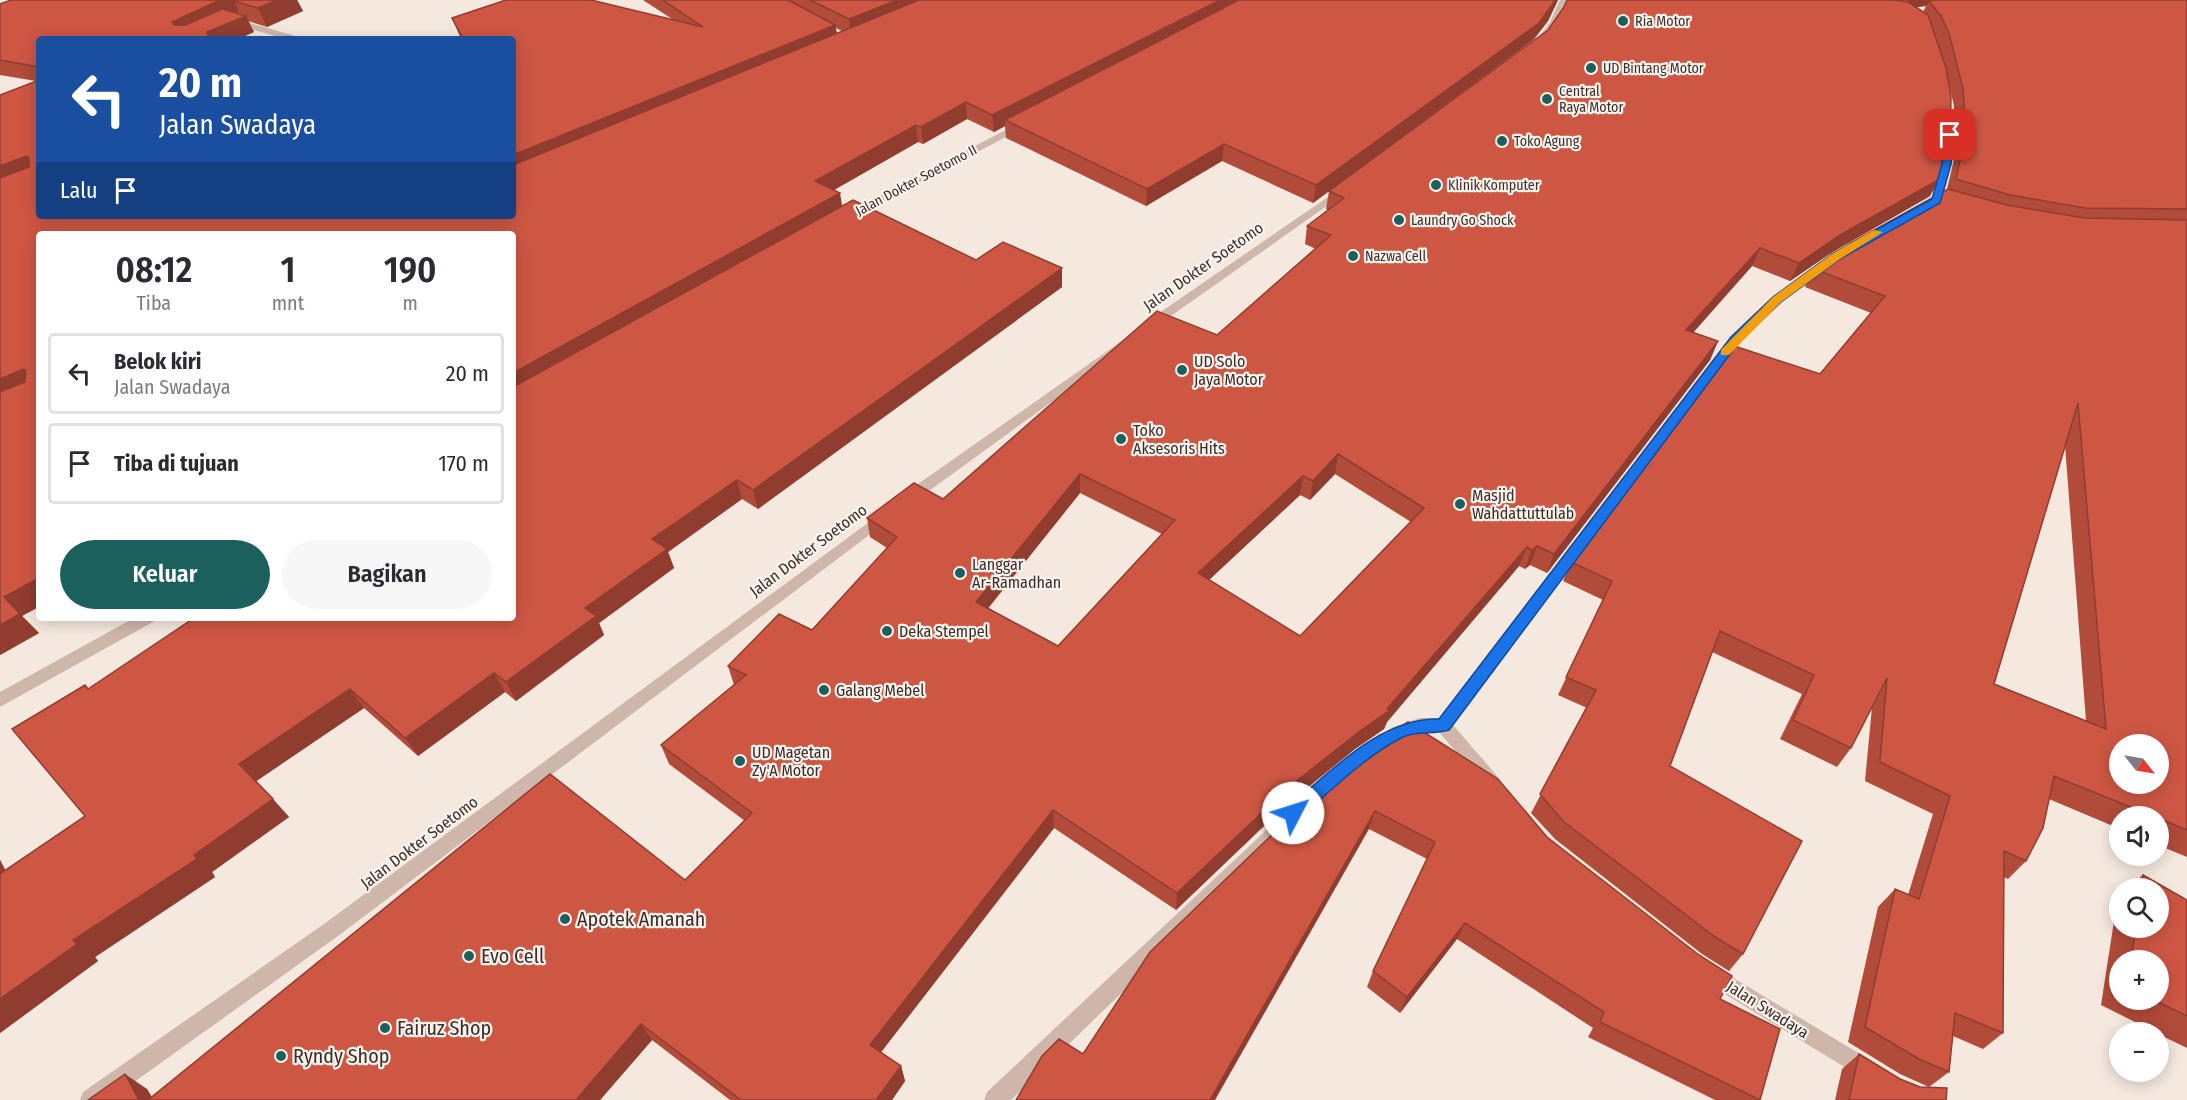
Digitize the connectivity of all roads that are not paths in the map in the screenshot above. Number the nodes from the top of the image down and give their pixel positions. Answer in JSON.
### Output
{"nodes":[{"id":1,"x":1564,"y":0,"type":"edge"},
{"id":2,"x":240,"y":15,"type":"edge"},
{"id":3,"x":229,"y":20,"type":"junction"},
{"id":4,"x":219,"y":24,"type":"edge"},
{"id":5,"x":285,"y":36,"type":"edge"},
{"id":6,"x":1529,"y":50,"type":"edge"},
{"id":7,"x":1948,"y":100,"type":"edge"},
{"id":8,"x":1038,"y":116,"type":"edge"},
{"id":9,"x":1357,"y":180,"type":"edge"},
{"id":10,"x":1908,"y":216,"type":"edge"},
{"id":11,"x":841,"y":219,"type":"edge"},
{"id":12,"x":1836,"y":256,"type":"edge"},
{"id":13,"x":142,"y":621,"type":"edge"},
{"id":14,"x":0,"y":700,"type":"edge"},
{"id":15,"x":1443,"y":725,"type":"junction"},
{"id":16,"x":1379,"y":745,"type":"edge"},
{"id":17,"x":1327,"y":785,"type":"edge"},
{"id":18,"x":1502,"y":795,"type":"edge"},
{"id":19,"x":1703,"y":969,"type":"edge"},
{"id":20,"x":1881,"y":1078,"type":"edge"},
{"id":21,"x":91,"y":1100,"type":"edge"},
{"id":22,"x":995,"y":1100,"type":"edge"}],
"edges":[{"from":1,"to":6,"type":"street"},
{"from":2,"to":3,"type":"street"},
{"from":3,"to":4,"type":"street"},
{"from":3,"to":5,"type":"street"},
{"from":7,"to":10,"type":"street"},
{"from":8,"to":11,"type":"street","name":"Jalan Dokter Soetomo II"},
{"from":9,"to":21,"type":"street","name":"Jalan Dokter Soetomo"},
{"from":12,"to":15,"type":"street"},
{"from":13,"to":14,"type":"street"},
{"from":15,"to":16,"type":"street"},
{"from":15,"to":18,"type":"street"},
{"from":17,"to":22,"type":"street"},
{"from":19,"to":20,"type":"street","name":"Jalan Swadaya"}]}
